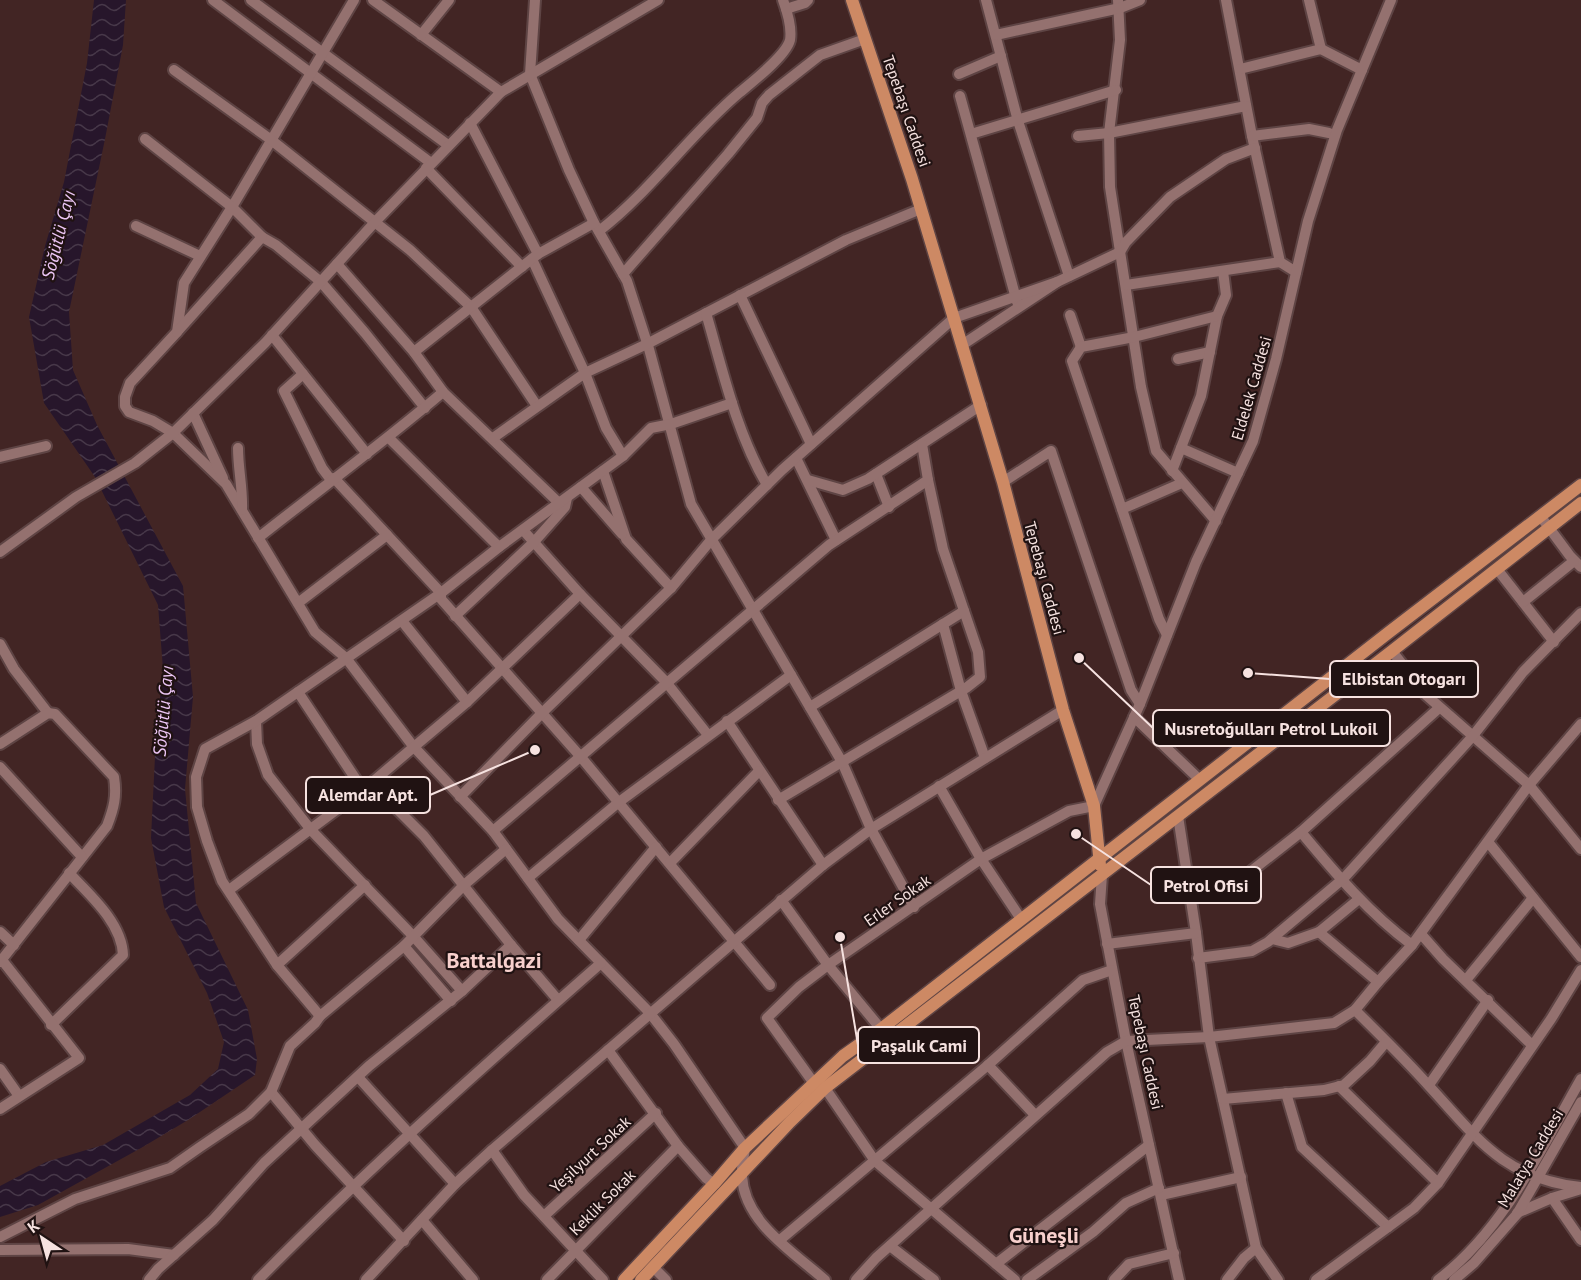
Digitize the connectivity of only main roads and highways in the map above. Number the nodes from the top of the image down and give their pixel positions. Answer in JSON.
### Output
{"nodes":[{"id":1,"x":852,"y":0,"type":"edge"},
{"id":2,"x":1581,"y":485,"type":"edge"},
{"id":3,"x":1581,"y":503,"type":"edge"},
{"id":4,"x":1099,"y":860,"type":"junction"},
{"id":5,"x":1102,"y":875,"type":"junction"},
{"id":6,"x":624,"y":1280,"type":"edge"},
{"id":7,"x":641,"y":1280,"type":"edge"}],
"edges":[{"from":1,"to":4,"type":"main road","name":"Tepebaşı Caddesi"},
{"from":2,"to":4,"type":"main road"},
{"from":3,"to":5,"type":"main road"},
{"from":4,"to":5,"type":"main road","name":"Tepebaşı Caddesi"},
{"from":4,"to":6,"type":"main road"},
{"from":5,"to":7,"type":"main road"}]}
